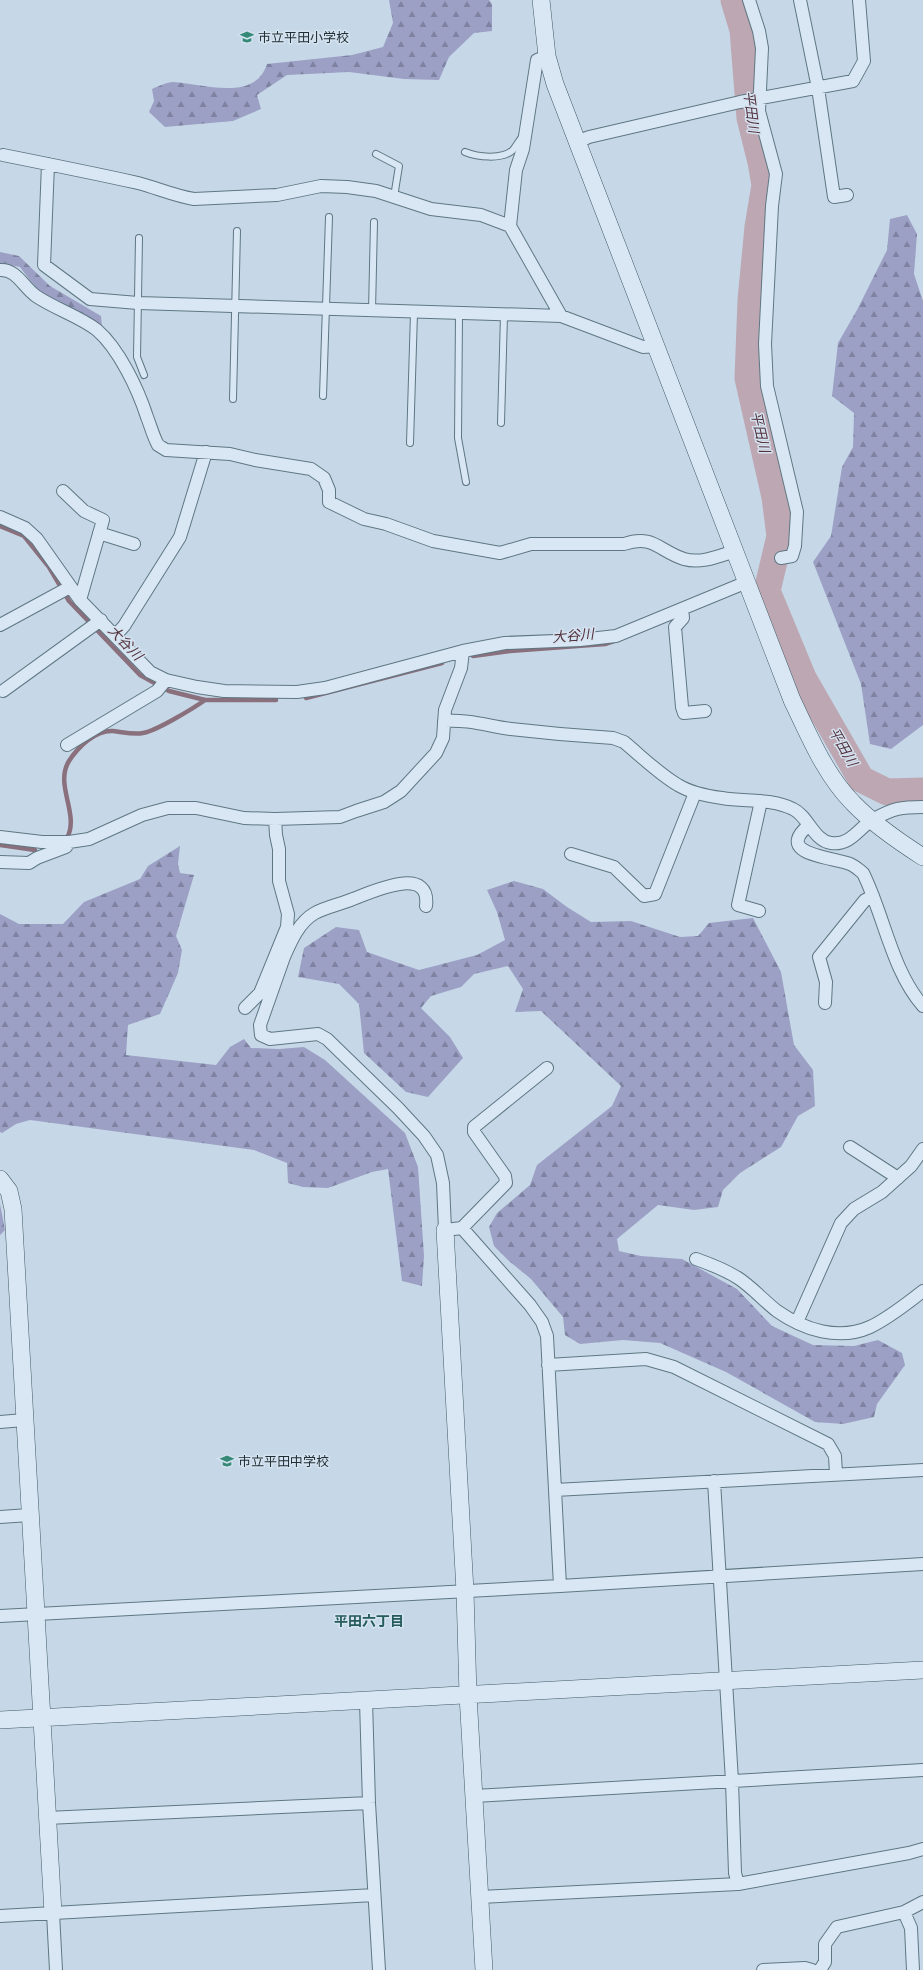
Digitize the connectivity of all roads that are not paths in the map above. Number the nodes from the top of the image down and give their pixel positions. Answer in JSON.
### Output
{"nodes":[{"id":1,"x":541,"y":0,"type":"edge"},
{"id":2,"x":749,"y":0,"type":"edge"},
{"id":3,"x":800,"y":0,"type":"edge"},
{"id":4,"x":859,"y":0,"type":"edge"},
{"id":5,"x":547,"y":56,"type":"junction"},
{"id":6,"x":818,"y":88,"type":"junction"},
{"id":7,"x":756,"y":100,"type":"junction"},
{"id":8,"x":525,"y":136,"type":"junction"},
{"id":9,"x":577,"y":142,"type":"junction"},
{"id":10,"x":464,"y":152,"type":"dead end"},
{"id":11,"x":376,"y":154,"type":"dead end"},
{"id":12,"x":3,"y":155,"type":"dead end"},
{"id":13,"x":48,"y":164,"type":"junction"},
{"id":14,"x":847,"y":195,"type":"dead end"},
{"id":15,"x":394,"y":197,"type":"junction"},
{"id":16,"x":329,"y":217,"type":"dead end"},
{"id":17,"x":374,"y":222,"type":"dead end"},
{"id":18,"x":510,"y":226,"type":"junction"},
{"id":19,"x":237,"y":231,"type":"dead end"},
{"id":20,"x":139,"y":238,"type":"dead end"},
{"id":21,"x":0,"y":270,"type":"edge"},
{"id":22,"x":138,"y":303,"type":"junction"},
{"id":23,"x":236,"y":306,"type":"junction"},
{"id":24,"x":326,"y":310,"type":"junction"},
{"id":25,"x":372,"y":311,"type":"junction"},
{"id":26,"x":414,"y":313,"type":"junction"},
{"id":27,"x":459,"y":314,"type":"junction"},
{"id":28,"x":504,"y":315,"type":"junction"},
{"id":29,"x":561,"y":316,"type":"junction"},
{"id":30,"x":657,"y":346,"type":"junction"},
{"id":31,"x":144,"y":375,"type":"dead end"},
{"id":32,"x":323,"y":396,"type":"dead end"},
{"id":33,"x":233,"y":398,"type":"dead end"},
{"id":34,"x":502,"y":422,"type":"dead end"},
{"id":35,"x":410,"y":443,"type":"dead end"},
{"id":36,"x":206,"y":452,"type":"junction"},
{"id":37,"x":466,"y":482,"type":"dead end"},
{"id":38,"x":63,"y":491,"type":"dead end"},
{"id":39,"x":0,"y":517,"type":"edge"},
{"id":40,"x":99,"y":533,"type":"junction"},
{"id":41,"x":134,"y":544,"type":"dead end"},
{"id":42,"x":735,"y":551,"type":"junction"},
{"id":43,"x":781,"y":558,"type":"dead end"},
{"id":44,"x":747,"y":582,"type":"junction"},
{"id":45,"x":64,"y":590,"type":"junction"},
{"id":46,"x":80,"y":600,"type":"junction"},
{"id":47,"x":682,"y":609,"type":"junction"},
{"id":48,"x":96,"y":624,"type":"junction"},
{"id":49,"x":0,"y":625,"type":"edge"},
{"id":50,"x":115,"y":636,"type":"junction"},
{"id":51,"x":463,"y":651,"type":"junction"},
{"id":52,"x":162,"y":685,"type":"junction"},
{"id":53,"x":3,"y":691,"type":"dead end"},
{"id":54,"x":705,"y":711,"type":"dead end"},
{"id":55,"x":444,"y":721,"type":"junction"},
{"id":56,"x":67,"y":745,"type":"dead end"},
{"id":57,"x":695,"y":793,"type":"junction"},
{"id":58,"x":761,"y":801,"type":"junction"},
{"id":59,"x":923,"y":806,"type":"edge"},
{"id":60,"x":275,"y":819,"type":"junction"},
{"id":61,"x":872,"y":820,"type":"junction"},
{"id":62,"x":809,"y":825,"type":"junction"},
{"id":63,"x":0,"y":837,"type":"edge"},
{"id":64,"x":69,"y":842,"type":"junction"},
{"id":65,"x":570,"y":854,"type":"dead end"},
{"id":66,"x":923,"y":857,"type":"edge"},
{"id":67,"x":0,"y":862,"type":"edge"},
{"id":68,"x":873,"y":896,"type":"junction"},
{"id":69,"x":426,"y":906,"type":"dead end"},
{"id":70,"x":759,"y":911,"type":"dead end"},
{"id":71,"x":280,"y":956,"type":"junction"},
{"id":72,"x":825,"y":1003,"type":"dead end"},
{"id":73,"x":923,"y":1006,"type":"edge"},
{"id":74,"x":245,"y":1008,"type":"dead end"},
{"id":75,"x":547,"y":1068,"type":"dead end"},
{"id":76,"x":850,"y":1147,"type":"dead end"},
{"id":77,"x":923,"y":1149,"type":"edge"},
{"id":78,"x":898,"y":1178,"type":"junction"},
{"id":79,"x":0,"y":1179,"type":"edge"},
{"id":80,"x":462,"y":1228,"type":"junction"},
{"id":81,"x":445,"y":1230,"type":"junction"},
{"id":82,"x":696,"y":1259,"type":"dead end"},
{"id":83,"x":923,"y":1291,"type":"edge"},
{"id":84,"x":797,"y":1322,"type":"junction"},
{"id":85,"x":548,"y":1365,"type":"junction"},
{"id":86,"x":24,"y":1420,"type":"junction"},
{"id":87,"x":0,"y":1422,"type":"edge"},
{"id":88,"x":923,"y":1470,"type":"edge"},
{"id":89,"x":836,"y":1474,"type":"junction"},
{"id":90,"x":714,"y":1481,"type":"junction"},
{"id":91,"x":555,"y":1490,"type":"junction"},
{"id":92,"x":29,"y":1515,"type":"junction"},
{"id":93,"x":0,"y":1517,"type":"edge"},
{"id":94,"x":923,"y":1564,"type":"edge"},
{"id":95,"x":719,"y":1577,"type":"junction"},
{"id":96,"x":560,"y":1586,"type":"junction"},
{"id":97,"x":464,"y":1591,"type":"junction"},
{"id":98,"x":35,"y":1614,"type":"junction"},
{"id":99,"x":0,"y":1616,"type":"edge"},
{"id":100,"x":923,"y":1670,"type":"edge"},
{"id":101,"x":725,"y":1682,"type":"junction"},
{"id":102,"x":468,"y":1695,"type":"junction"},
{"id":103,"x":366,"y":1701,"type":"junction"},
{"id":104,"x":42,"y":1717,"type":"junction"},
{"id":105,"x":0,"y":1720,"type":"edge"},
{"id":106,"x":923,"y":1770,"type":"edge"},
{"id":107,"x":732,"y":1781,"type":"junction"},
{"id":108,"x":474,"y":1796,"type":"junction"},
{"id":109,"x":369,"y":1802,"type":"junction"},
{"id":110,"x":47,"y":1818,"type":"junction"},
{"id":111,"x":923,"y":1849,"type":"edge"},
{"id":112,"x":738,"y":1884,"type":"junction"},
{"id":113,"x":374,"y":1895,"type":"junction"},
{"id":114,"x":480,"y":1897,"type":"junction"},
{"id":115,"x":923,"y":1902,"type":"edge"},
{"id":116,"x":904,"y":1912,"type":"junction"},
{"id":117,"x":53,"y":1913,"type":"junction"},
{"id":118,"x":0,"y":1916,"type":"edge"},
{"id":119,"x":56,"y":1970,"type":"edge"},
{"id":120,"x":379,"y":1970,"type":"edge"},
{"id":121,"x":484,"y":1970,"type":"edge"},
{"id":122,"x":763,"y":1970,"type":"edge"},
{"id":123,"x":812,"y":1970,"type":"edge"},
{"id":124,"x":820,"y":1970,"type":"edge"},
{"id":125,"x":913,"y":1970,"type":"edge"}],
"edges":[{"from":1,"to":5,"type":"street"},
{"from":2,"to":7,"type":"street"},
{"from":3,"to":6,"type":"street"},
{"from":4,"to":6,"type":"street"},
{"from":5,"to":8,"type":"street"},
{"from":5,"to":9,"type":"street"},
{"from":6,"to":7,"type":"street"},
{"from":6,"to":14,"type":"street"},
{"from":7,"to":9,"type":"street"},
{"from":7,"to":43,"type":"street"},
{"from":8,"to":10,"type":"lane"},
{"from":8,"to":18,"type":"street"},
{"from":9,"to":30,"type":"street"},
{"from":11,"to":15,"type":"lane"},
{"from":12,"to":13,"type":"street"},
{"from":13,"to":15,"type":"street"},
{"from":13,"to":22,"type":"street"},
{"from":15,"to":18,"type":"street"},
{"from":16,"to":24,"type":"lane"},
{"from":17,"to":25,"type":"lane"},
{"from":18,"to":29,"type":"street"},
{"from":19,"to":23,"type":"lane"},
{"from":20,"to":22,"type":"lane"},
{"from":21,"to":36,"type":"street"},
{"from":22,"to":23,"type":"street"},
{"from":22,"to":31,"type":"lane"},
{"from":23,"to":24,"type":"street"},
{"from":23,"to":33,"type":"lane"},
{"from":24,"to":25,"type":"street"},
{"from":24,"to":32,"type":"lane"},
{"from":25,"to":26,"type":"street"},
{"from":26,"to":27,"type":"street"},
{"from":26,"to":35,"type":"lane"},
{"from":27,"to":28,"type":"street"},
{"from":27,"to":37,"type":"lane"},
{"from":28,"to":29,"type":"street"},
{"from":28,"to":34,"type":"lane"},
{"from":29,"to":30,"type":"street"},
{"from":30,"to":42,"type":"street"},
{"from":36,"to":42,"type":"street"},
{"from":36,"to":50,"type":"street"},
{"from":38,"to":40,"type":"street"},
{"from":39,"to":45,"type":"street"},
{"from":40,"to":41,"type":"street"},
{"from":40,"to":46,"type":"street"},
{"from":42,"to":44,"type":"street"},
{"from":44,"to":47,"type":"street"},
{"from":44,"to":61,"type":"street"},
{"from":45,"to":46,"type":"street"},
{"from":45,"to":49,"type":"street"},
{"from":46,"to":48,"type":"street"},
{"from":47,"to":51,"type":"street"},
{"from":47,"to":54,"type":"street"},
{"from":48,"to":50,"type":"street"},
{"from":48,"to":53,"type":"street"},
{"from":50,"to":52,"type":"street"},
{"from":51,"to":52,"type":"street"},
{"from":51,"to":55,"type":"street"},
{"from":52,"to":56,"type":"street"},
{"from":55,"to":57,"type":"street"},
{"from":55,"to":60,"type":"street"},
{"from":57,"to":58,"type":"street"},
{"from":57,"to":65,"type":"street"},
{"from":58,"to":62,"type":"street"},
{"from":58,"to":70,"type":"street"},
{"from":59,"to":61,"type":"street"},
{"from":60,"to":64,"type":"street"},
{"from":60,"to":71,"type":"street"},
{"from":61,"to":62,"type":"street"},
{"from":61,"to":66,"type":"street"},
{"from":62,"to":68,"type":"street"},
{"from":63,"to":64,"type":"street"},
{"from":64,"to":67,"type":"street"},
{"from":68,"to":72,"type":"street"},
{"from":68,"to":73,"type":"street"},
{"from":69,"to":71,"type":"street"},
{"from":71,"to":74,"type":"street"},
{"from":71,"to":81,"type":"street"},
{"from":75,"to":80,"type":"street"},
{"from":76,"to":78,"type":"street"},
{"from":77,"to":78,"type":"street"},
{"from":78,"to":84,"type":"street"},
{"from":79,"to":86,"type":"street"},
{"from":80,"to":81,"type":"street"},
{"from":80,"to":85,"type":"street"},
{"from":81,"to":97,"type":"street"},
{"from":82,"to":84,"type":"street"},
{"from":83,"to":84,"type":"street"},
{"from":85,"to":89,"type":"street"},
{"from":85,"to":91,"type":"street"},
{"from":86,"to":87,"type":"street"},
{"from":86,"to":92,"type":"street"},
{"from":88,"to":89,"type":"street"},
{"from":89,"to":90,"type":"street"},
{"from":90,"to":91,"type":"street"},
{"from":90,"to":95,"type":"street"},
{"from":91,"to":96,"type":"street"},
{"from":92,"to":93,"type":"street"},
{"from":92,"to":98,"type":"street"},
{"from":94,"to":95,"type":"street"},
{"from":95,"to":96,"type":"street"},
{"from":95,"to":101,"type":"street"},
{"from":96,"to":97,"type":"street"},
{"from":97,"to":98,"type":"street"},
{"from":97,"to":102,"type":"street"},
{"from":98,"to":99,"type":"street"},
{"from":98,"to":104,"type":"street"},
{"from":100,"to":101,"type":"street"},
{"from":101,"to":102,"type":"street"},
{"from":101,"to":107,"type":"street"},
{"from":102,"to":103,"type":"street"},
{"from":102,"to":108,"type":"street"},
{"from":103,"to":104,"type":"street"},
{"from":103,"to":109,"type":"street"},
{"from":104,"to":105,"type":"street"},
{"from":104,"to":110,"type":"street"},
{"from":106,"to":107,"type":"street"},
{"from":107,"to":108,"type":"street"},
{"from":107,"to":112,"type":"street"},
{"from":108,"to":114,"type":"street"},
{"from":109,"to":110,"type":"street"},
{"from":109,"to":113,"type":"street"},
{"from":110,"to":117,"type":"street"},
{"from":111,"to":112,"type":"street"},
{"from":112,"to":114,"type":"street"},
{"from":113,"to":117,"type":"street"},
{"from":113,"to":120,"type":"street"},
{"from":114,"to":121,"type":"street"},
{"from":115,"to":116,"type":"street"},
{"from":116,"to":124,"type":"street"},
{"from":116,"to":125,"type":"street"},
{"from":117,"to":118,"type":"street"},
{"from":117,"to":119,"type":"street"},
{"from":122,"to":123,"type":"street"}]}
